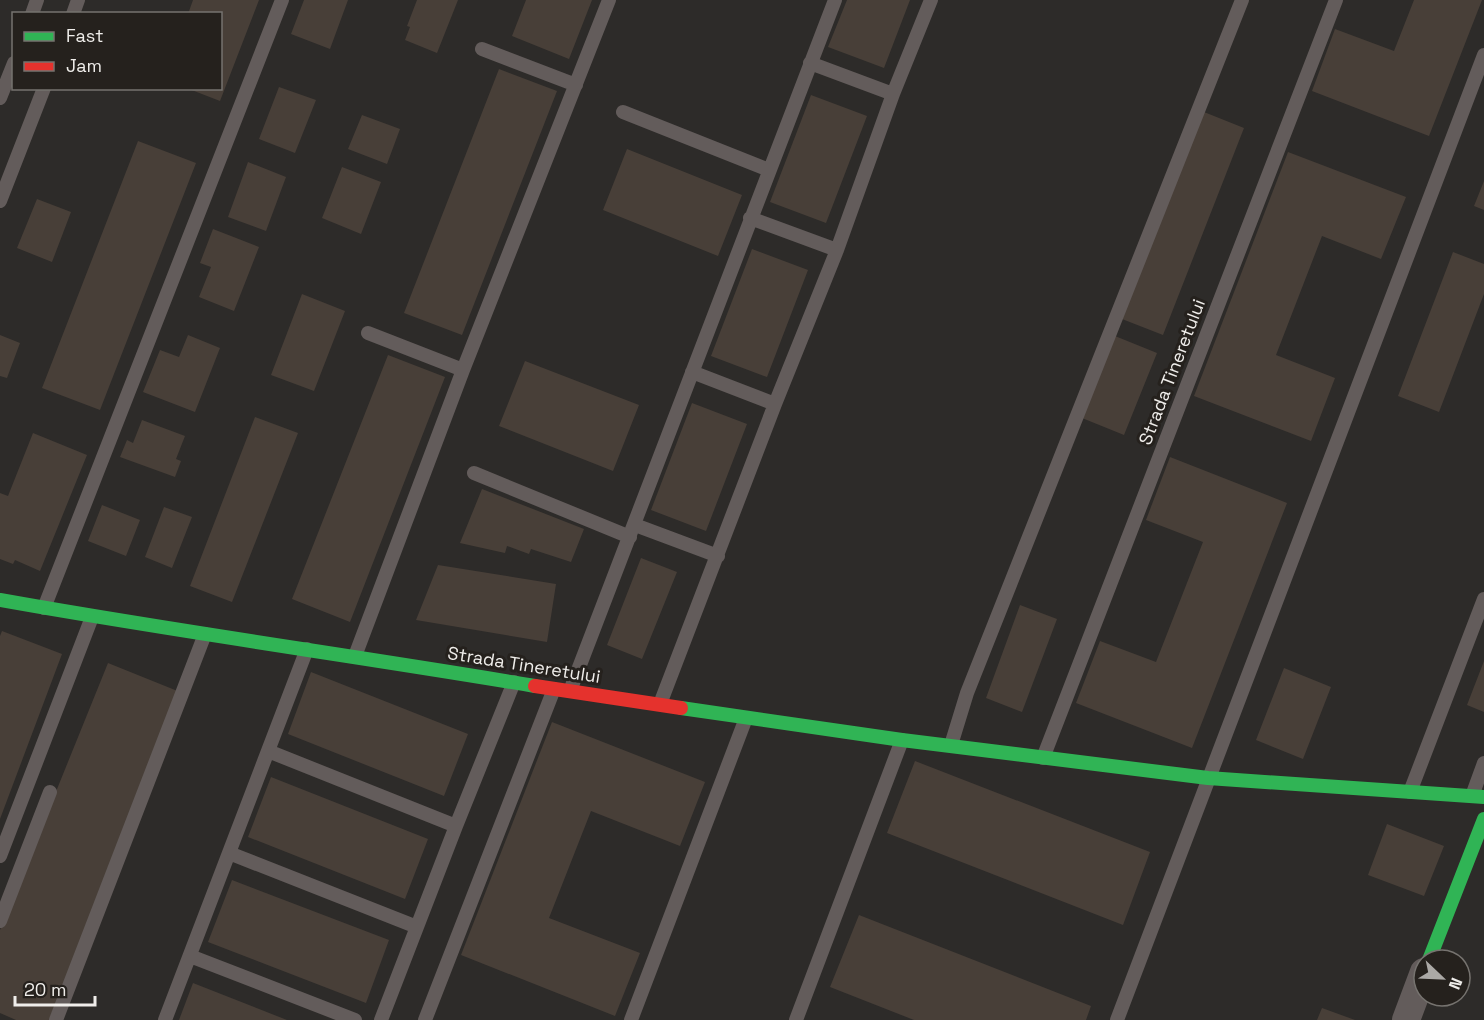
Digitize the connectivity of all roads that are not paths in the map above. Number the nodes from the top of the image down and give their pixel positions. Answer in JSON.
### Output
{"nodes":[{"id":1,"x":282,"y":0,"type":"edge"},
{"id":2,"x":609,"y":0,"type":"edge"},
{"id":3,"x":835,"y":0,"type":"edge"},
{"id":4,"x":931,"y":0,"type":"edge"},
{"id":5,"x":1242,"y":0,"type":"edge"},
{"id":6,"x":1336,"y":0,"type":"edge"},
{"id":7,"x":482,"y":49,"type":"dead end"},
{"id":8,"x":1484,"y":55,"type":"edge"},
{"id":9,"x":810,"y":63,"type":"junction"},
{"id":10,"x":12,"y":68,"type":"edge"},
{"id":11,"x":576,"y":85,"type":"junction"},
{"id":12,"x":43,"y":90,"type":"edge"},
{"id":13,"x":893,"y":94,"type":"junction"},
{"id":14,"x":0,"y":98,"type":"edge"},
{"id":15,"x":623,"y":112,"type":"dead end"},
{"id":16,"x":769,"y":170,"type":"junction"},
{"id":17,"x":0,"y":201,"type":"edge"},
{"id":18,"x":750,"y":218,"type":"junction"},
{"id":19,"x":837,"y":250,"type":"junction"},
{"id":20,"x":368,"y":333,"type":"dead end"},
{"id":21,"x":463,"y":370,"type":"junction"},
{"id":22,"x":692,"y":372,"type":"junction"},
{"id":23,"x":775,"y":404,"type":"junction"},
{"id":24,"x":474,"y":473,"type":"dead end"},
{"id":25,"x":632,"y":531,"type":"junction"},
{"id":26,"x":718,"y":556,"type":"junction"},
{"id":27,"x":1484,"y":599,"type":"edge"},
{"id":28,"x":1,"y":603,"type":"edge"},
{"id":29,"x":44,"y":608,"type":"junction"},
{"id":30,"x":92,"y":617,"type":"junction"},
{"id":31,"x":205,"y":634,"type":"junction"},
{"id":32,"x":307,"y":649,"type":"junction"},
{"id":33,"x":355,"y":656,"type":"junction"},
{"id":34,"x":514,"y":682,"type":"junction"},
{"id":35,"x":554,"y":689,"type":"junction"},
{"id":36,"x":570,"y":691,"type":"junction"},
{"id":37,"x":660,"y":704,"type":"junction"},
{"id":38,"x":746,"y":716,"type":"junction"},
{"id":39,"x":902,"y":740,"type":"junction"},
{"id":40,"x":951,"y":746,"type":"junction"},
{"id":41,"x":268,"y":751,"type":"junction"},
{"id":42,"x":1043,"y":758,"type":"junction"},
{"id":43,"x":1484,"y":763,"type":"edge"},
{"id":44,"x":1208,"y":778,"type":"junction"},
{"id":45,"x":50,"y":792,"type":"dead end"},
{"id":46,"x":1410,"y":792,"type":"junction"},
{"id":47,"x":1478,"y":796,"type":"edge"},
{"id":48,"x":1484,"y":819,"type":"edge"},
{"id":49,"x":456,"y":826,"type":"junction"},
{"id":50,"x":229,"y":853,"type":"junction"},
{"id":51,"x":0,"y":856,"type":"edge"},
{"id":52,"x":0,"y":921,"type":"edge"},
{"id":53,"x":417,"y":927,"type":"junction"},
{"id":54,"x":1434,"y":948,"type":"edge"},
{"id":55,"x":190,"y":956,"type":"junction"},
{"id":56,"x":1412,"y":1004,"type":"edge"},
{"id":57,"x":56,"y":1020,"type":"edge"},
{"id":58,"x":165,"y":1020,"type":"edge"},
{"id":59,"x":356,"y":1020,"type":"edge"},
{"id":60,"x":381,"y":1020,"type":"edge"},
{"id":61,"x":425,"y":1020,"type":"edge"},
{"id":62,"x":632,"y":1020,"type":"edge"},
{"id":63,"x":796,"y":1020,"type":"edge"},
{"id":64,"x":1117,"y":1020,"type":"edge"},
{"id":65,"x":1406,"y":1020,"type":"edge"}],
"edges":[{"from":1,"to":29,"type":"lane"},
{"from":2,"to":11,"type":"lane"},
{"from":3,"to":9,"type":"lane"},
{"from":4,"to":13,"type":"lane"},
{"from":5,"to":40,"type":"lane"},
{"from":6,"to":42,"type":"lane","name":"Strada Tineretului"},
{"from":7,"to":11,"type":"lane"},
{"from":8,"to":44,"type":"lane"},
{"from":9,"to":13,"type":"lane"},
{"from":9,"to":16,"type":"lane"},
{"from":10,"to":14,"type":"lane"},
{"from":11,"to":21,"type":"lane"},
{"from":12,"to":17,"type":"lane"},
{"from":13,"to":19,"type":"lane"},
{"from":15,"to":16,"type":"lane"},
{"from":16,"to":18,"type":"lane"},
{"from":18,"to":19,"type":"lane"},
{"from":18,"to":22,"type":"lane"},
{"from":19,"to":23,"type":"lane"},
{"from":20,"to":21,"type":"lane"},
{"from":21,"to":33,"type":"lane"},
{"from":22,"to":23,"type":"lane"},
{"from":22,"to":25,"type":"lane"},
{"from":23,"to":26,"type":"lane"},
{"from":24,"to":25,"type":"lane"},
{"from":25,"to":26,"type":"lane"},
{"from":25,"to":36,"type":"lane"},
{"from":26,"to":37,"type":"lane"},
{"from":27,"to":46,"type":"lane"},
{"from":28,"to":29,"type":"street","name":"Strada Tineretului"},
{"from":29,"to":30,"type":"street","name":"Strada Tineretului"},
{"from":30,"to":31,"type":"street","name":"Strada Tineretului"},
{"from":30,"to":51,"type":"lane"},
{"from":31,"to":32,"type":"street","name":"Strada Tineretului"},
{"from":31,"to":57,"type":"lane"},
{"from":32,"to":33,"type":"street","name":"Strada Tineretului"},
{"from":32,"to":41,"type":"lane"},
{"from":33,"to":34,"type":"street","name":"Strada Tineretului"},
{"from":34,"to":35,"type":"street","name":"Strada Tineretului"},
{"from":34,"to":49,"type":"lane"},
{"from":35,"to":36,"type":"street","name":"Strada Tineretului"},
{"from":35,"to":61,"type":"lane"},
{"from":36,"to":37,"type":"street","name":"Strada Tineretului"},
{"from":37,"to":38,"type":"street","name":"Strada Tineretului"},
{"from":38,"to":39,"type":"street","name":"Strada Tineretului"},
{"from":38,"to":62,"type":"lane"},
{"from":39,"to":40,"type":"street","name":"Strada Tineretului"},
{"from":39,"to":63,"type":"lane"},
{"from":40,"to":42,"type":"street","name":"Strada Tineretului"},
{"from":41,"to":49,"type":"lane"},
{"from":41,"to":50,"type":"lane"},
{"from":42,"to":44,"type":"street","name":"Strada Tineretului"},
{"from":43,"to":47,"type":"lane"},
{"from":44,"to":46,"type":"street","name":"Strada Tineretului"},
{"from":44,"to":64,"type":"lane"},
{"from":45,"to":52,"type":"lane"},
{"from":46,"to":47,"type":"street","name":"Strada Tineretului"},
{"from":48,"to":54,"type":"street"},
{"from":49,"to":53,"type":"lane"},
{"from":50,"to":53,"type":"lane"},
{"from":50,"to":55,"type":"lane"},
{"from":53,"to":60,"type":"lane"},
{"from":55,"to":58,"type":"lane"},
{"from":55,"to":59,"type":"lane"},
{"from":56,"to":65,"type":"street"}]}
